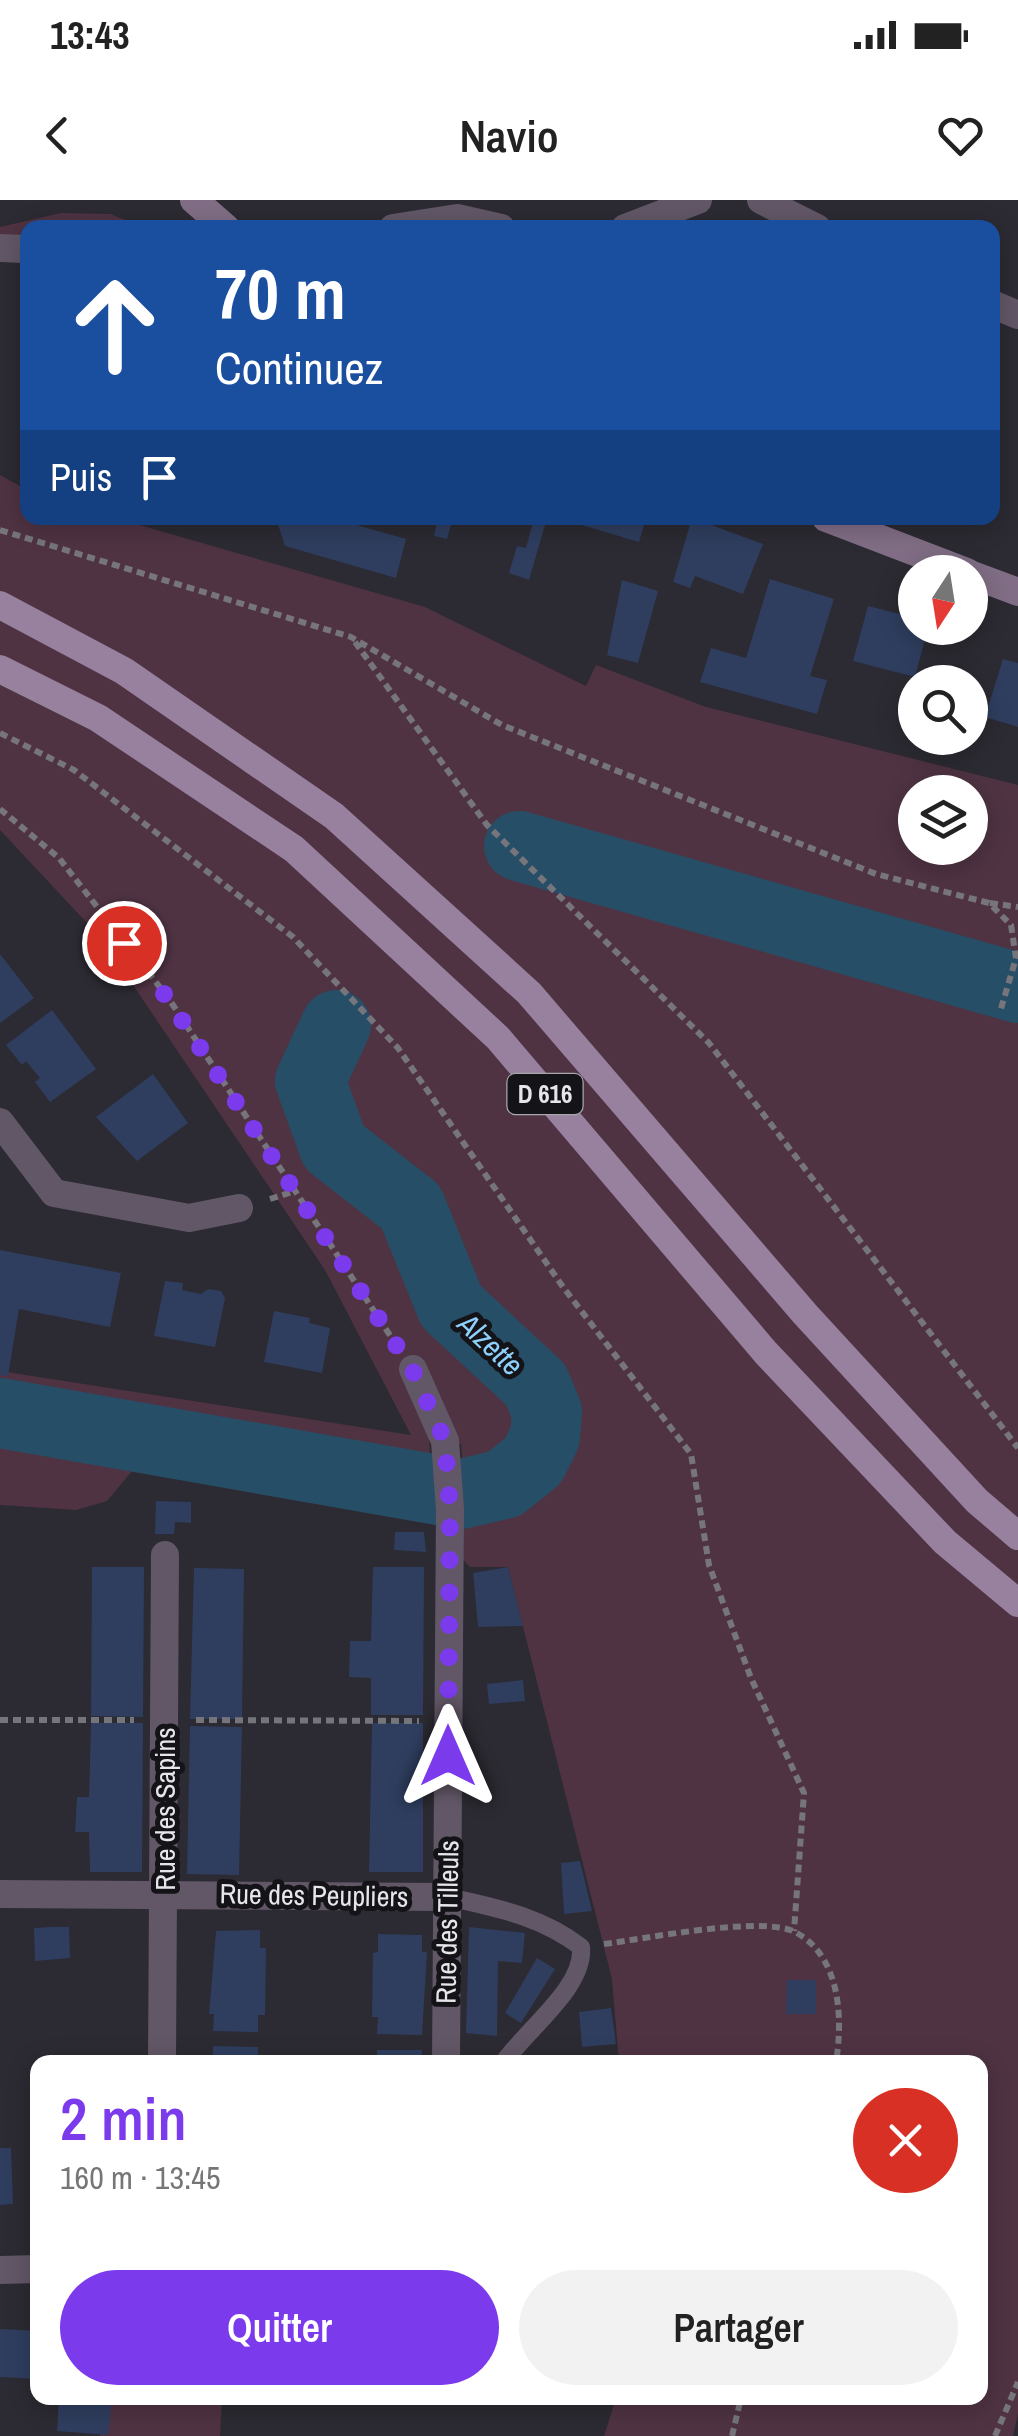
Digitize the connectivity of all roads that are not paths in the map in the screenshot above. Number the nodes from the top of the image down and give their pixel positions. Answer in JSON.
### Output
{"nodes":[{"id":1,"x":194,"y":200,"type":"edge"},
{"id":2,"x":698,"y":200,"type":"edge"},
{"id":3,"x":761,"y":200,"type":"edge"},
{"id":4,"x":217,"y":220,"type":"edge"},
{"id":5,"x":646,"y":220,"type":"edge"},
{"id":6,"x":800,"y":220,"type":"edge"},
{"id":7,"x":844,"y":525,"type":"edge"},
{"id":8,"x":922,"y":555,"type":"edge"},
{"id":9,"x":988,"y":580,"type":"edge"},
{"id":10,"x":1018,"y":592,"type":"edge"},
{"id":11,"x":0,"y":605,"type":"edge"},
{"id":12,"x":0,"y":669,"type":"edge"},
{"id":13,"x":0,"y":1122,"type":"edge"},
{"id":14,"x":240,"y":1208,"type":"dead end"},
{"id":15,"x":412,"y":1369,"type":"road end"},
{"id":16,"x":1018,"y":1536,"type":"edge"},
{"id":17,"x":165,"y":1555,"type":"dead end"},
{"id":18,"x":1018,"y":1603,"type":"edge"},
{"id":19,"x":164,"y":1893,"type":"junction"},
{"id":20,"x":0,"y":1894,"type":"edge"},
{"id":21,"x":448,"y":1898,"type":"junction"},
{"id":22,"x":162,"y":2055,"type":"edge"},
{"id":23,"x":446,"y":2055,"type":"edge"},
{"id":24,"x":510,"y":2055,"type":"edge"},
{"id":25,"x":30,"y":2269,"type":"edge"},
{"id":26,"x":0,"y":2270,"type":"edge"}],
"edges":[{"from":1,"to":4,"type":"main road"},
{"from":2,"to":5,"type":"street"},
{"from":3,"to":6,"type":"street"},
{"from":7,"to":8,"type":"main road"},
{"from":9,"to":10,"type":"main road"},
{"from":11,"to":16,"type":"main road","number":"D 616"},
{"from":12,"to":18,"type":"main road","number":"D 616"},
{"from":13,"to":14,"type":"street"},
{"from":15,"to":21,"type":"street","name":"Rue des Tilleuls"},
{"from":17,"to":19,"type":"street","name":"Rue des Sapins"},
{"from":19,"to":20,"type":"street","name":"Rue des Peupliers"},
{"from":19,"to":21,"type":"street","name":"Rue des Peupliers"},
{"from":19,"to":22,"type":"street","name":"Rue des Sapins"},
{"from":21,"to":23,"type":"street","name":"Rue des Tilleuls"},
{"from":21,"to":24,"type":"lane"},
{"from":25,"to":26,"type":"street"}]}
